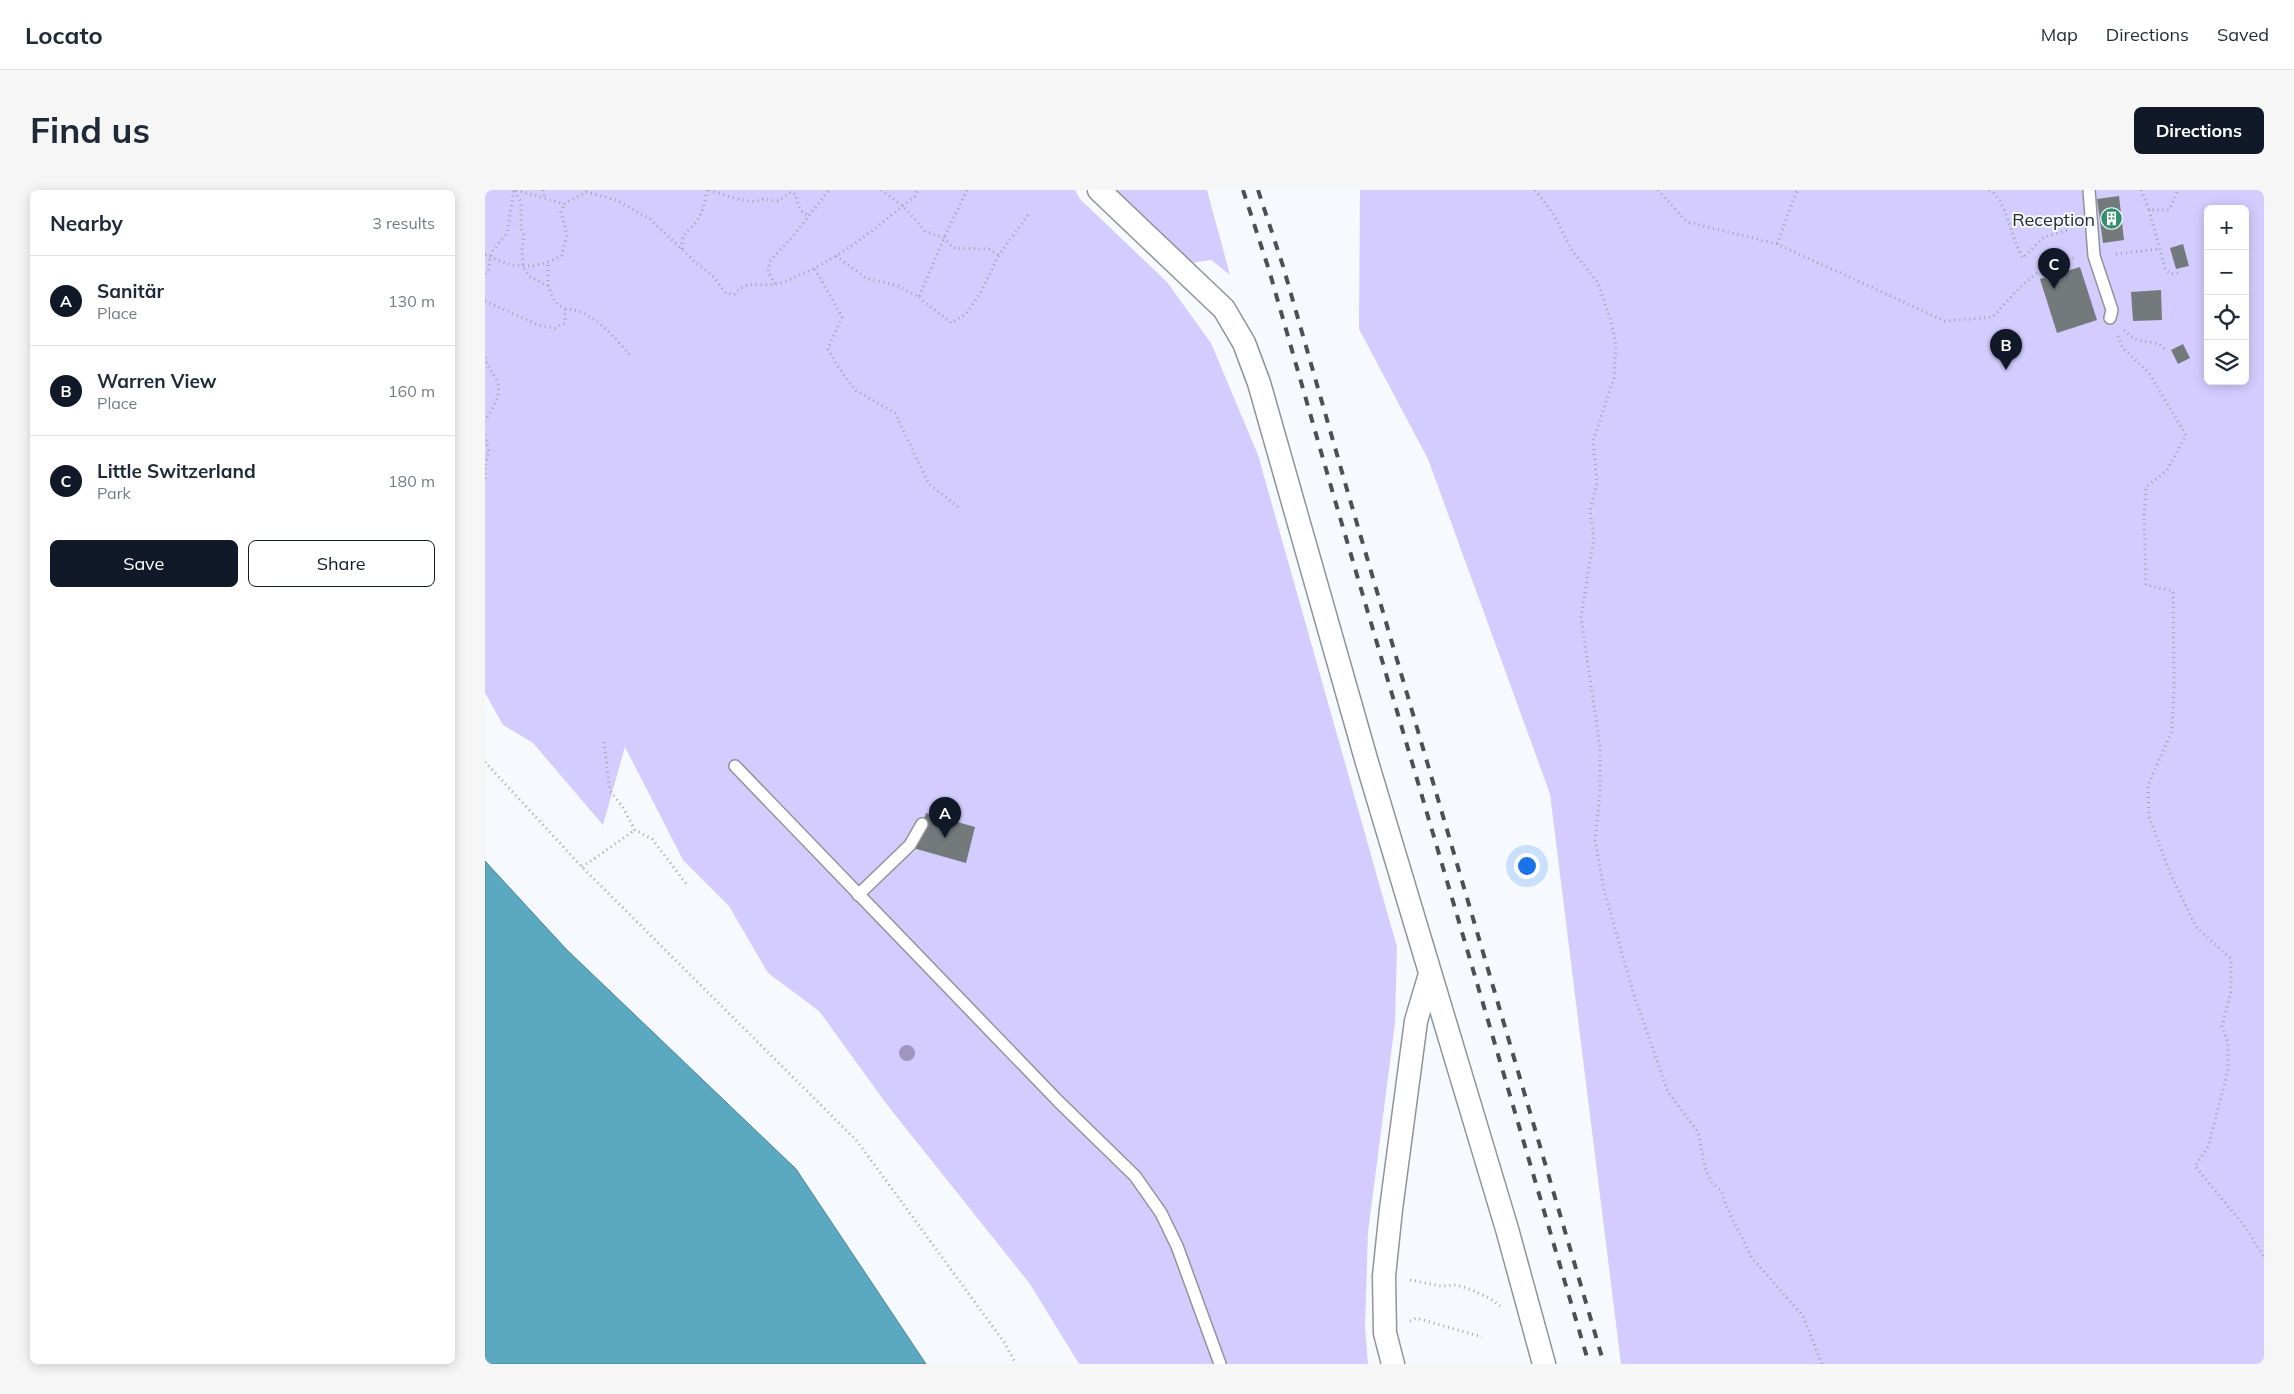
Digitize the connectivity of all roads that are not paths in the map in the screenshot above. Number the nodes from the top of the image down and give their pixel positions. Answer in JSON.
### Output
{"nodes":[{"id":1,"x":1099,"y":190,"type":"edge"},
{"id":2,"x":2089,"y":190,"type":"edge"},
{"id":3,"x":2111,"y":314,"type":"road end"},
{"id":4,"x":735,"y":766,"type":"dead end"},
{"id":5,"x":922,"y":824,"type":"dead end"},
{"id":6,"x":859,"y":895,"type":"junction"},
{"id":7,"x":1430,"y":974,"type":"junction"},
{"id":8,"x":1219,"y":1364,"type":"edge"},
{"id":9,"x":1393,"y":1364,"type":"edge"},
{"id":10,"x":1544,"y":1364,"type":"edge"}],
"edges":[{"from":1,"to":7,"type":"street"},
{"from":2,"to":3,"type":"lane"},
{"from":4,"to":6,"type":"lane"},
{"from":5,"to":6,"type":"lane"},
{"from":6,"to":8,"type":"lane"},
{"from":7,"to":9,"type":"street"},
{"from":7,"to":10,"type":"street"}]}
